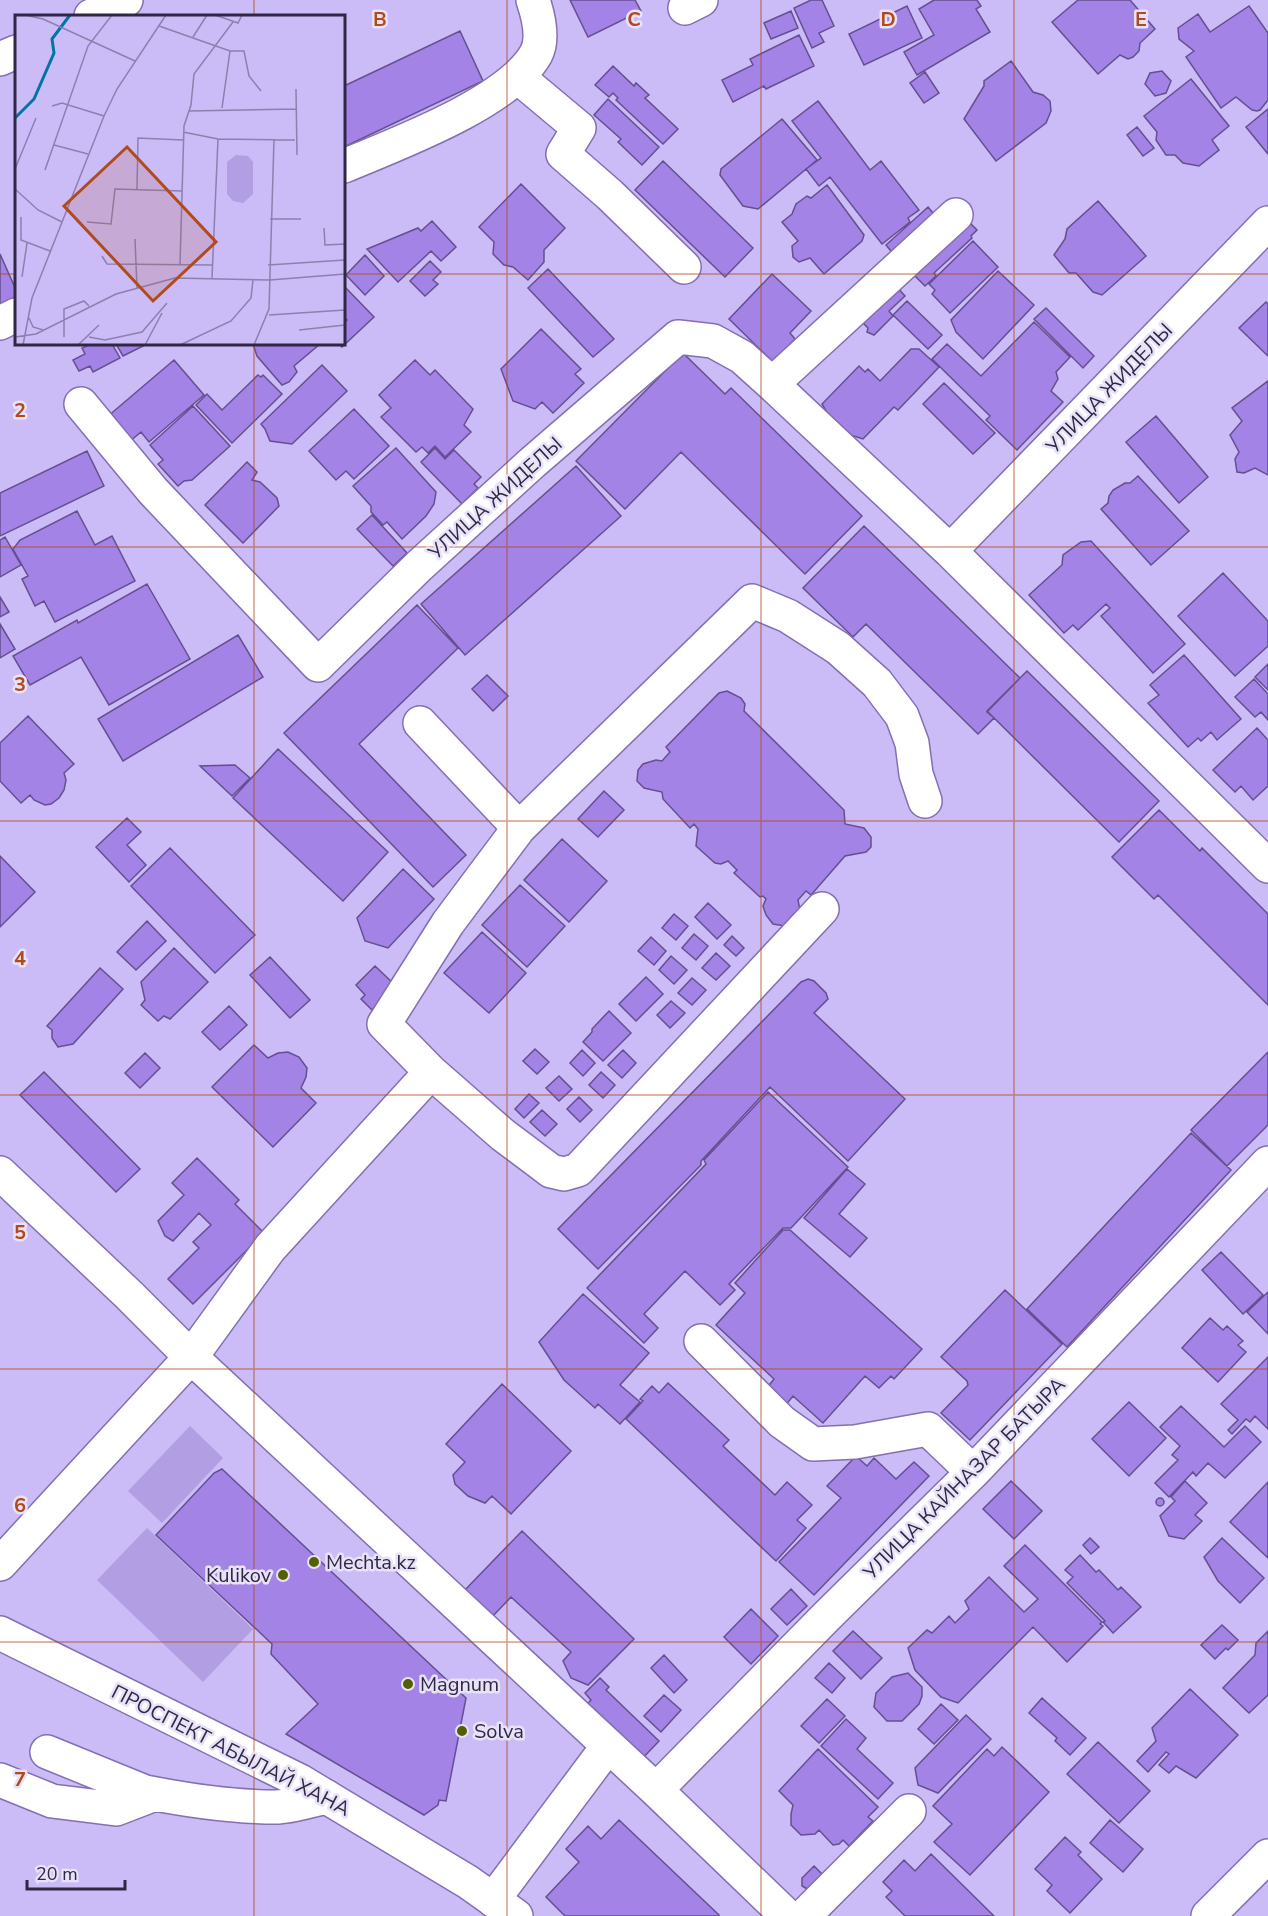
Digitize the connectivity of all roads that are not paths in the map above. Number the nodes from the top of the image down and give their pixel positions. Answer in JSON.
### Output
{"nodes":[{"id":1,"x":126,"y":0,"type":"edge"},
{"id":2,"x":533,"y":0,"type":"edge"},
{"id":3,"x":93,"y":15,"type":"edge"},
{"id":4,"x":15,"y":52,"type":"edge"},
{"id":5,"x":0,"y":59,"type":"edge"},
{"id":6,"x":518,"y":76,"type":"junction"},
{"id":7,"x":345,"y":166,"type":"edge"},
{"id":8,"x":956,"y":215,"type":"dead end"},
{"id":9,"x":1268,"y":223,"type":"edge"},
{"id":10,"x":684,"y":267,"type":"dead end"},
{"id":11,"x":15,"y":316,"type":"edge"},
{"id":12,"x":0,"y":323,"type":"edge"},
{"id":13,"x":772,"y":384,"type":"junction"},
{"id":14,"x":81,"y":405,"type":"dead end"},
{"id":15,"x":950,"y":552,"type":"junction"},
{"id":16,"x":420,"y":723,"type":"dead end"},
{"id":17,"x":925,"y":801,"type":"dead end"},
{"id":18,"x":519,"y":828,"type":"junction"},
{"id":19,"x":1268,"y":866,"type":"edge"},
{"id":20,"x":822,"y":909,"type":"dead end"},
{"id":21,"x":431,"y":1072,"type":"junction"},
{"id":22,"x":1268,"y":1163,"type":"edge"},
{"id":23,"x":0,"y":1173,"type":"edge"},
{"id":24,"x":702,"y":1341,"type":"dead end"},
{"id":25,"x":191,"y":1357,"type":"junction"},
{"id":26,"x":973,"y":1472,"type":"junction"},
{"id":27,"x":0,"y":1564,"type":"edge"},
{"id":28,"x":0,"y":1633,"type":"edge"},
{"id":29,"x":608,"y":1746,"type":"junction"},
{"id":30,"x":48,"y":1752,"type":"dead end"},
{"id":31,"x":0,"y":1780,"type":"edge"},
{"id":32,"x":656,"y":1790,"type":"junction"},
{"id":33,"x":155,"y":1794,"type":"junction"},
{"id":34,"x":327,"y":1797,"type":"junction"},
{"id":35,"x":909,"y":1811,"type":"dead end"},
{"id":36,"x":1268,"y":1856,"type":"edge"},
{"id":37,"x":505,"y":1908,"type":"edge"},
{"id":38,"x":787,"y":1916,"type":"edge"},
{"id":39,"x":804,"y":1916,"type":"edge"},
{"id":40,"x":1208,"y":1916,"type":"edge"}],
"edges":[{"from":1,"to":3,"type":"street"},
{"from":2,"to":6,"type":"street"},
{"from":4,"to":5,"type":"street"},
{"from":6,"to":7,"type":"street"},
{"from":6,"to":10,"type":"street"},
{"from":8,"to":13,"type":"street"},
{"from":9,"to":15,"type":"street","name":"УЛИЦА ЖИДЕЛЫ"},
{"from":11,"to":12,"type":"street"},
{"from":13,"to":14,"type":"street","name":"УЛИЦА ЖИДЕЛЫ"},
{"from":13,"to":15,"type":"street","name":"УЛИЦА ЖИДЕЛЫ"},
{"from":15,"to":19,"type":"street","name":"УЛИЦА ЖИДЕЛЫ"},
{"from":16,"to":18,"type":"street"},
{"from":17,"to":18,"type":"street"},
{"from":18,"to":21,"type":"street"},
{"from":20,"to":21,"type":"street"},
{"from":21,"to":25,"type":"street"},
{"from":22,"to":26,"type":"street","name":"УЛИЦА КАЙНАЗАР БАТЫРА"},
{"from":23,"to":25,"type":"street"},
{"from":24,"to":26,"type":"street"},
{"from":25,"to":27,"type":"street"},
{"from":25,"to":29,"type":"street"},
{"from":26,"to":32,"type":"street","name":"УЛИЦА КАЙНАЗАР БАТЫРА"},
{"from":28,"to":34,"type":"street","name":"ПРОСПЕКТ АБЫЛАЙ ХАНА"},
{"from":29,"to":32,"type":"street"},
{"from":29,"to":37,"type":"street"},
{"from":30,"to":33,"type":"street"},
{"from":31,"to":33,"type":"street"},
{"from":32,"to":38,"type":"street"},
{"from":33,"to":34,"type":"street"},
{"from":34,"to":37,"type":"street","name":"ПРОСПЕКТ АБЫЛАЙ ХАНА"},
{"from":35,"to":39,"type":"street"},
{"from":36,"to":40,"type":"street"}]}
